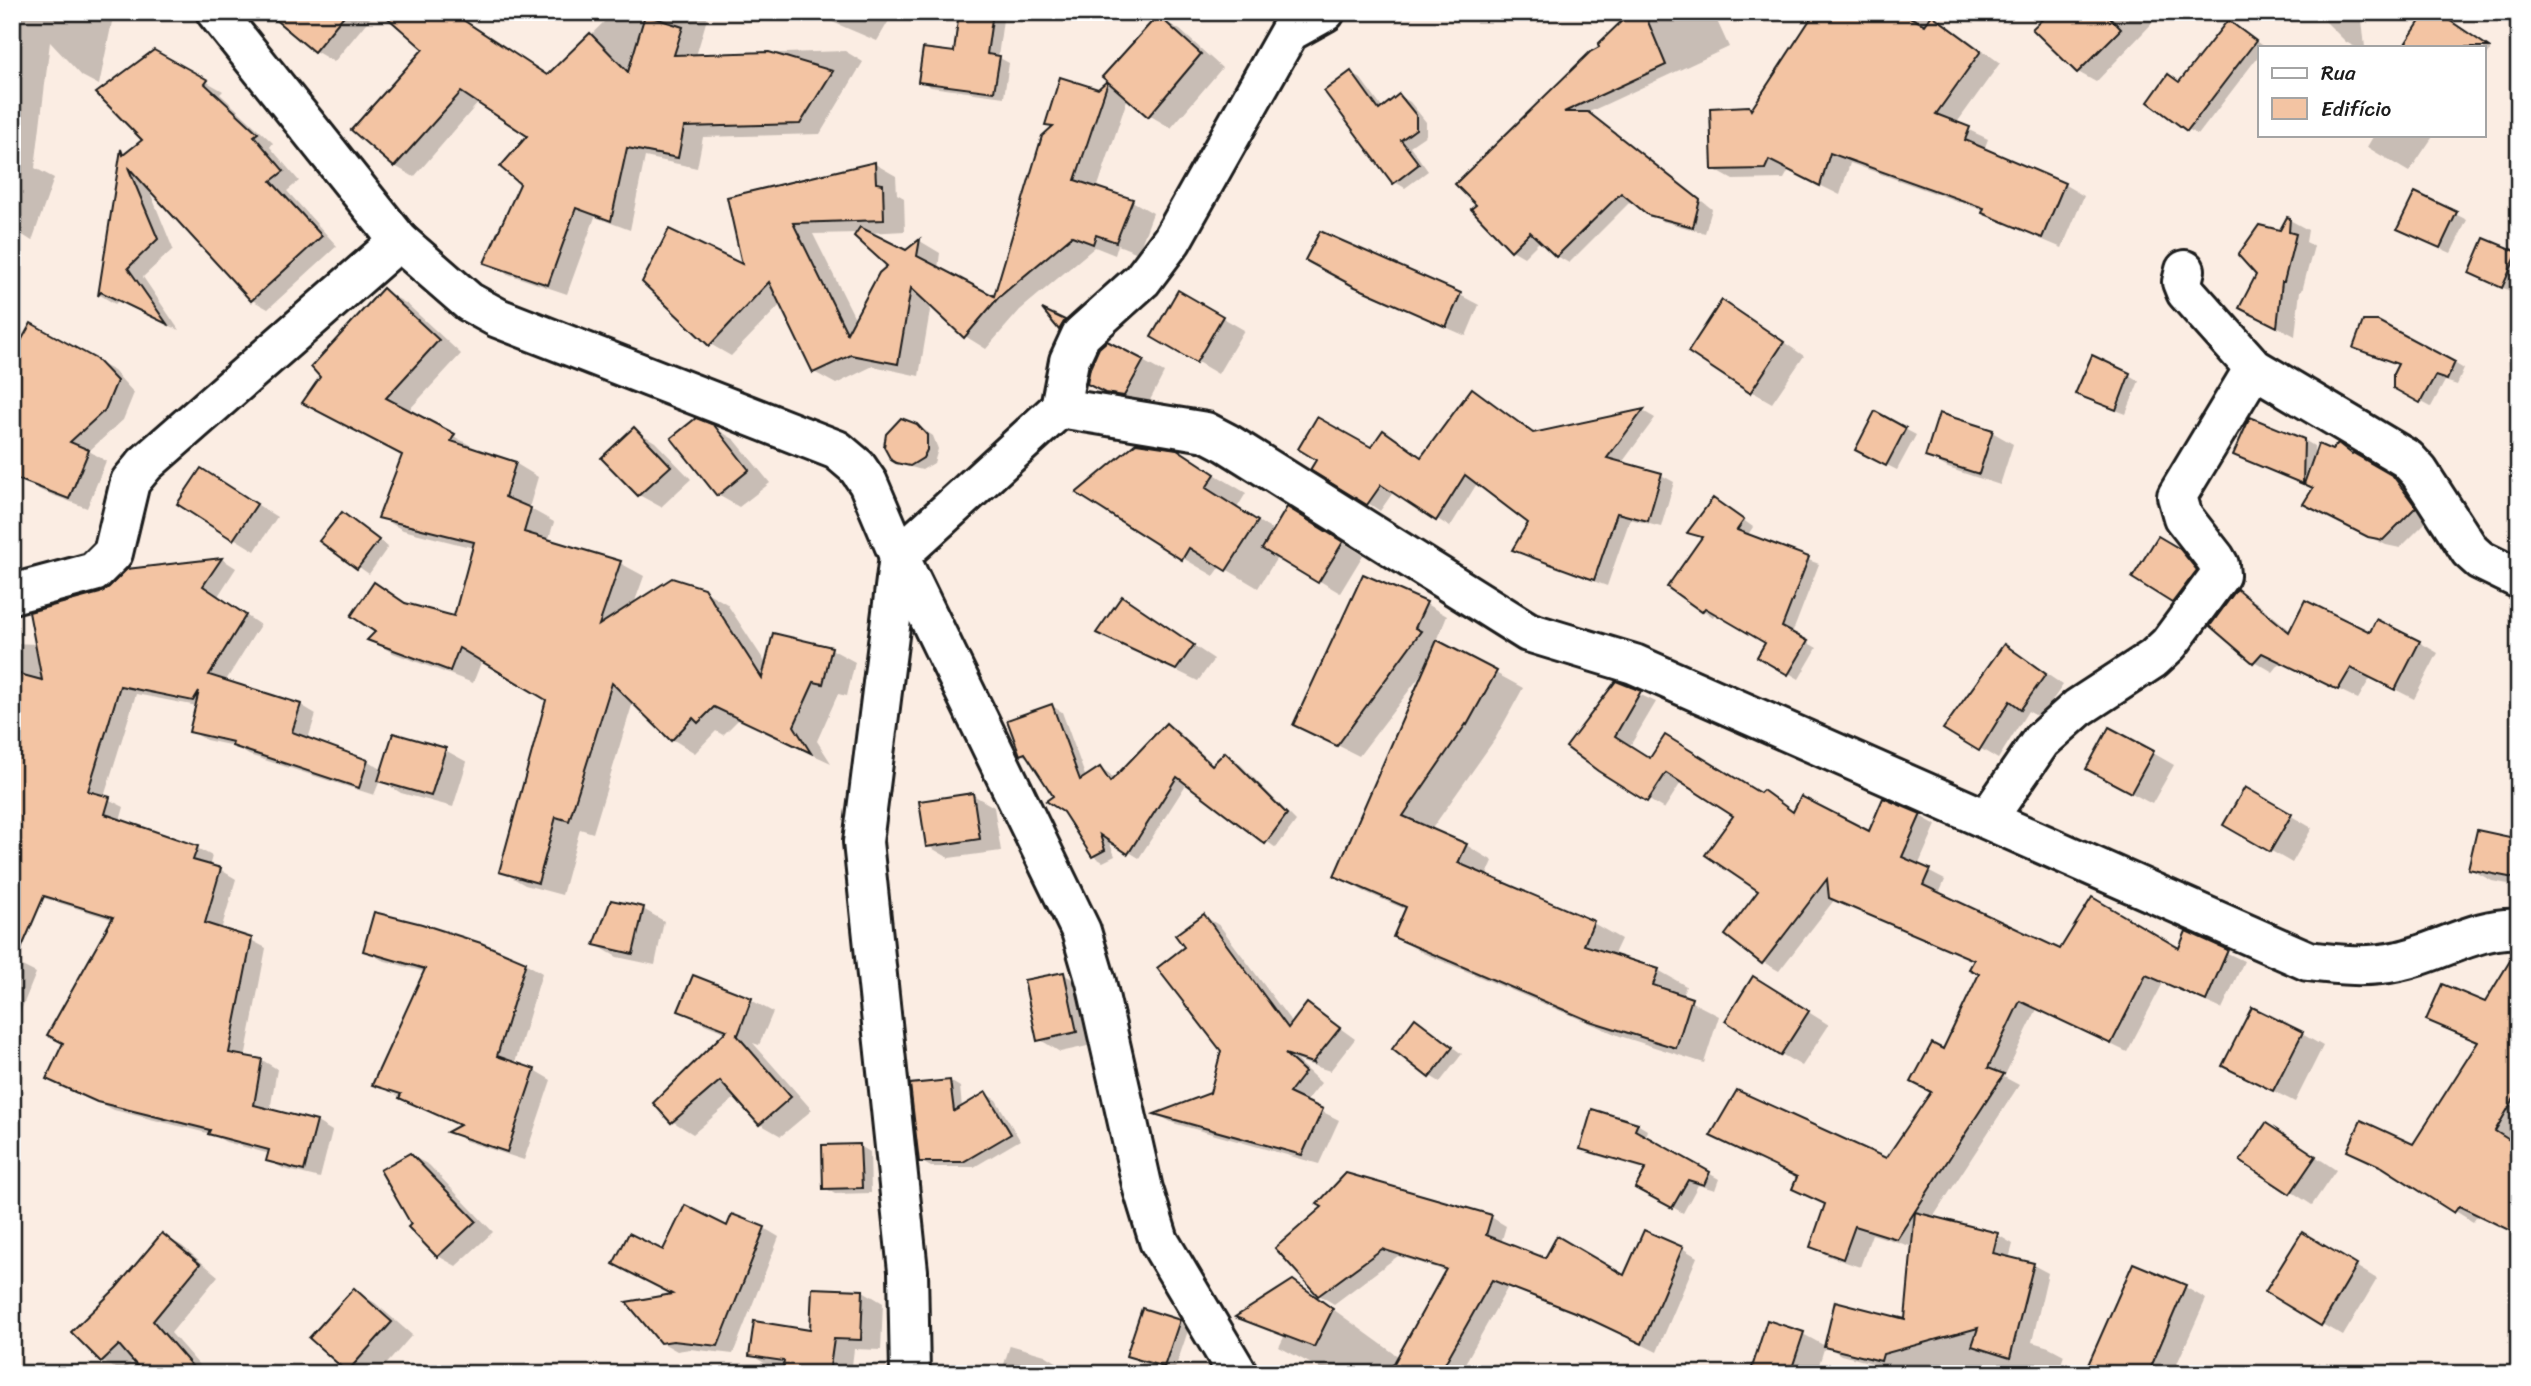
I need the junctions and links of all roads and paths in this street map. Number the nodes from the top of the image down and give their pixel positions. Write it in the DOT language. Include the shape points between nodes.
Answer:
graph roads {
  1 [pos="216,12"];
  2 [pos="1325,12"];
  3 [pos="1287,22"];
  4 [pos="398,240"];
  5 [pos="2185,270"];
  6 [pos="2254,368"];
  7 [pos="1060,408"];
  8 [pos="899,556"];
  9 [pos="2519,579"];
  10 [pos="12,594"];
  11 [pos="1988,818"];
  12 [pos="2519,929"];
  13 [pos="910,1374"];
  14 [pos="1238,1374"];
  1 -- 4 [label="street"];
  2 -- 3 [label="street"];
  3 -- 7 [label="street" via="1172,240 1142,280 1081,335 1069,361"];
  4 -- 8 [label="street" via="469,302 498,318 837,450 868,483"];
  4 -- 10 [label="street" via="145,464 130,482 113,553 94,572"];
  5 -- 6 [label="street" via="2182,282 2186,292"];
  6 -- 9 [label="street" via="2407,459 2470,551"];
  6 -- 11 [label="street" via="2177,496 2183,517 2215,558 2220,575 2153,659 2078,708 2040,741"];
  7 -- 8 [label="street"];
  7 -- 11 [label="street" via="1206,432 1528,632 1634,664"];
  8 -- 13 [label="street" via="863,842 908,1271"];
  8 -- 14 [label="street" via="1081,931 1159,1241"];
  11 -- 12 [label="street" via="2308,961 2354,967 2400,961 2489,932"];
}
